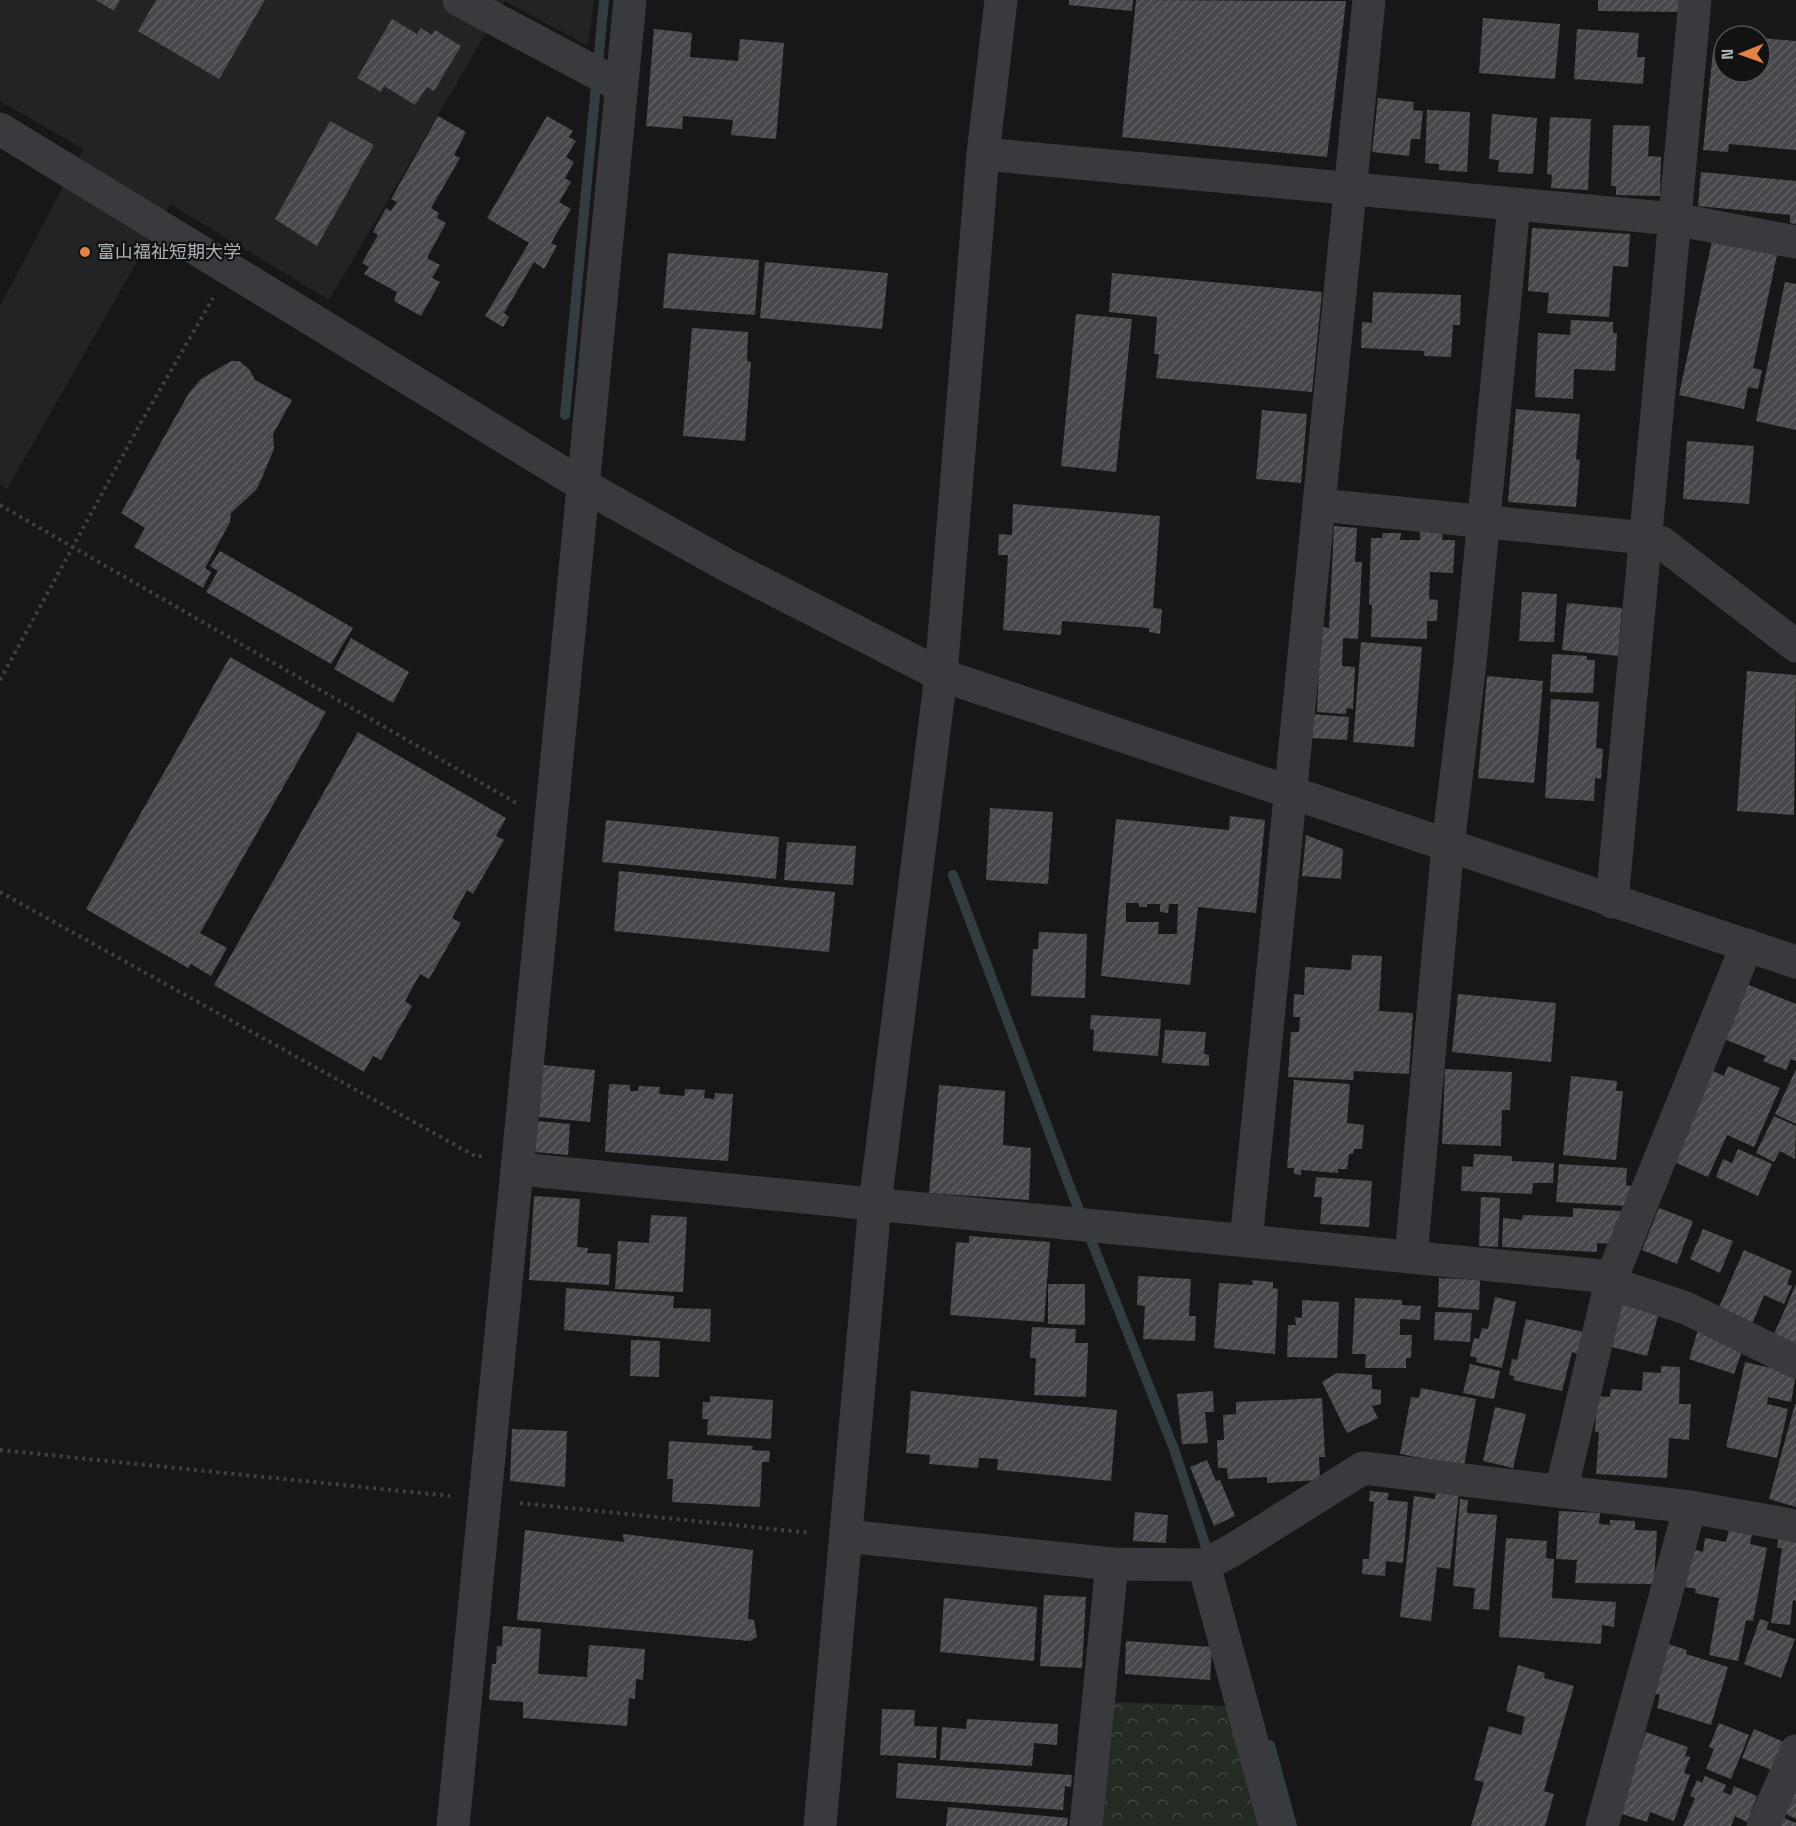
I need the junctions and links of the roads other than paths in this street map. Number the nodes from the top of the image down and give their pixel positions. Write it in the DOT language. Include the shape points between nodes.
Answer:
graph roads {
  1 [pos="459,0"];
  2 [pos="630,0"];
  3 [pos="1001,0"];
  4 [pos="1369,0"];
  5 [pos="1695,0"];
  6 [pos="621,86"];
  7 [pos="0,129"];
  8 [pos="984,154"];
  9 [pos="1350,191"];
  10 [pos="1514,205"];
  11 [pos="1674,219"];
  12 [pos="1796,242"];
  13 [pos="581,484"];
  14 [pos="1320,505"];
  15 [pos="1482,521"];
  16 [pos="1646,538"];
  17 [pos="1796,646"];
  18 [pos="940,675"];
  19 [pos="1292,794"];
  20 [pos="1448,845"];
  21 [pos="1612,902"];
  22 [pos="1746,945"];
  23 [pos="1796,962"];
  24 [pos="520,1155"];
  25 [pos="875,1204"];
  26 [pos="1246,1241"];
  27 [pos="1411,1257"];
  28 [pos="1611,1280"];
  29 [pos="1796,1362"];
  30 [pos="1561,1491"];
  31 [pos="1690,1507"];
  32 [pos="1796,1526"];
  33 [pos="846,1536"];
  34 [pos="1112,1564"];
  35 [pos="1204,1565"];
  36 [pos="1796,1751"];
  37 [pos="453,1826"];
  38 [pos="820,1826"];
  39 [pos="1086,1826"];
  40 [pos="1275,1826"];
  41 [pos="1602,1826"];
  42 [pos="1763,1826"];
  1 -- 6 [label="street"];
  2 -- 6 [label="street"];
  3 -- 8 [label="street"];
  4 -- 9 [label="street"];
  5 -- 11 [label="street"];
  6 -- 13 [label="street"];
  7 -- 13 [label="street"];
  8 -- 9 [label="street"];
  8 -- 18 [label="street"];
  9 -- 10 [label="street"];
  9 -- 14 [label="street"];
  10 -- 11 [label="street"];
  10 -- 15 [label="street"];
  11 -- 12 [label="street"];
  11 -- 16 [label="street"];
  13 -- 18 [label="street" via="728,566"];
  13 -- 24 [label="street"];
  14 -- 15 [label="street"];
  14 -- 19 [label="street"];
  15 -- 16 [label="street"];
  15 -- 20 [label="street"];
  16 -- 17 [label="street" via="1662,543"];
  16 -- 21 [label="street"];
  18 -- 19 [label="street"];
  18 -- 25 [label="street"];
  19 -- 20 [label="street"];
  19 -- 26 [label="street"];
  20 -- 21 [label="street"];
  20 -- 27 [label="street"];
  21 -- 22 [label="street"];
  22 -- 23 [label="street"];
  22 -- 28 [label="street"];
  24 -- 25 [label="street"];
  24 -- 37 [label="street"];
  25 -- 26 [label="street"];
  25 -- 33 [label="street"];
  26 -- 27 [label="street"];
  27 -- 28 [label="street"];
  28 -- 29 [label="street" via="1686,1308"];
  28 -- 30 [label="street"];
  30 -- 31 [label="street"];
  30 -- 35 [label="street" via="1363,1468"];
  31 -- 32 [label="street"];
  31 -- 41 [label="street"];
  33 -- 34 [label="street"];
  33 -- 38 [label="street"];
  34 -- 35 [label="street"];
  34 -- 39 [label="street"];
  35 -- 40 [label="street"];
  36 -- 42 [label="street"];
}
